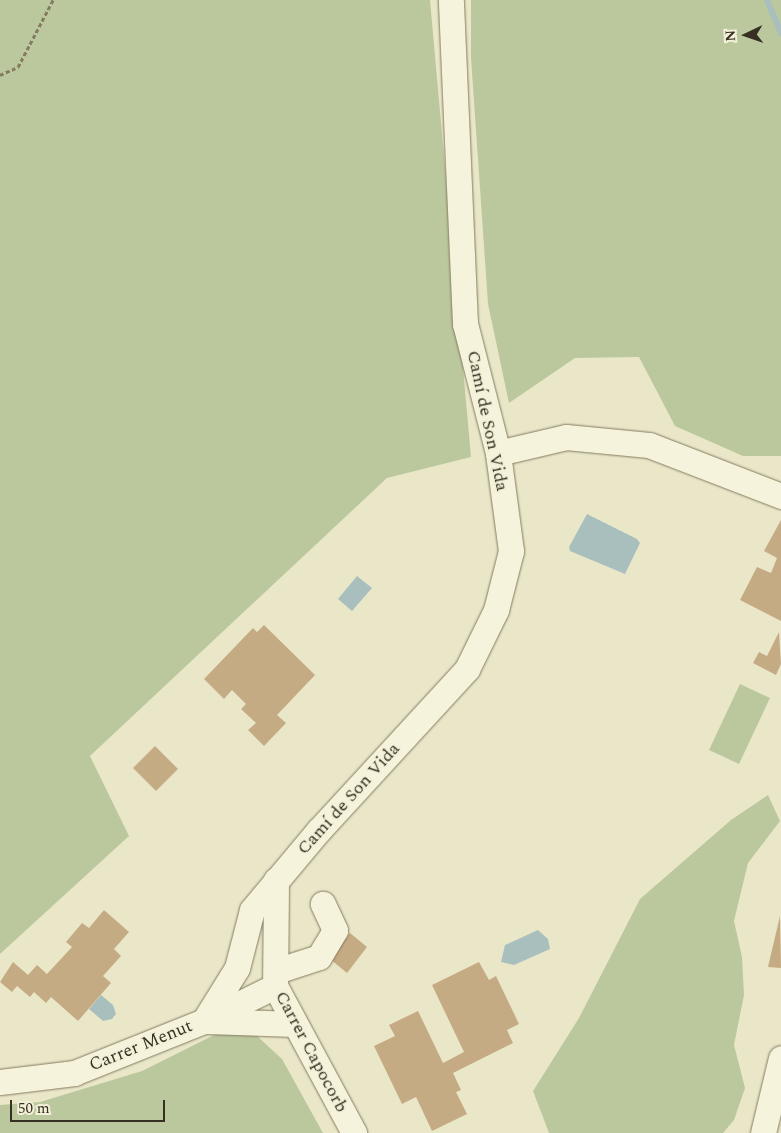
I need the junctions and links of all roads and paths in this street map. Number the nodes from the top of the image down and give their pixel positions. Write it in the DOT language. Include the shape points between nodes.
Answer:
graph roads {
  1 [pos="53,0"];
  2 [pos="451,0"];
  3 [pos="0,75"];
  4 [pos="498,453"];
  5 [pos="781,496"];
  6 [pos="276,880"];
  7 [pos="323,904"];
  8 [pos="275,972"];
  9 [pos="224,988"];
  10 [pos="204,1021"];
  11 [pos="295,1024"];
  12 [pos="781,1058"];
  13 [pos="0,1082"];
  14 [pos="354,1133"];
  15 [pos="763,1133"];
  1 -- 3 [label="path" via="18,67"];
  2 -- 4 [label="street, Camí de Son Vida" via="465,324"];
  4 -- 5 [label="street" via="566,437 649,445"];
  4 -- 6 [label="street, Camí de Son Vida" via="511,551 496,610 467,670"];
  6 -- 8 [label="street, Carrer Capocorb"];
  6 -- 9 [label="street, Camí de Son Vida" via="252,910 237,968"];
  7 -- 8 [label="street" via="335,930 319,957"];
  8 -- 9 [label="street"];
  8 -- 10 [label="street, Carrer Menut"];
  8 -- 11 [label="street, Carrer Capocorb"];
  9 -- 10 [label="street, Camí de Son Vida"];
  10 -- 11 [label="street"];
  10 -- 13 [label="street, Carrer Menut" via="74,1073"];
  11 -- 14 [label="street, Carrer Capocorb"];
  12 -- 15 [label="street"];
}
